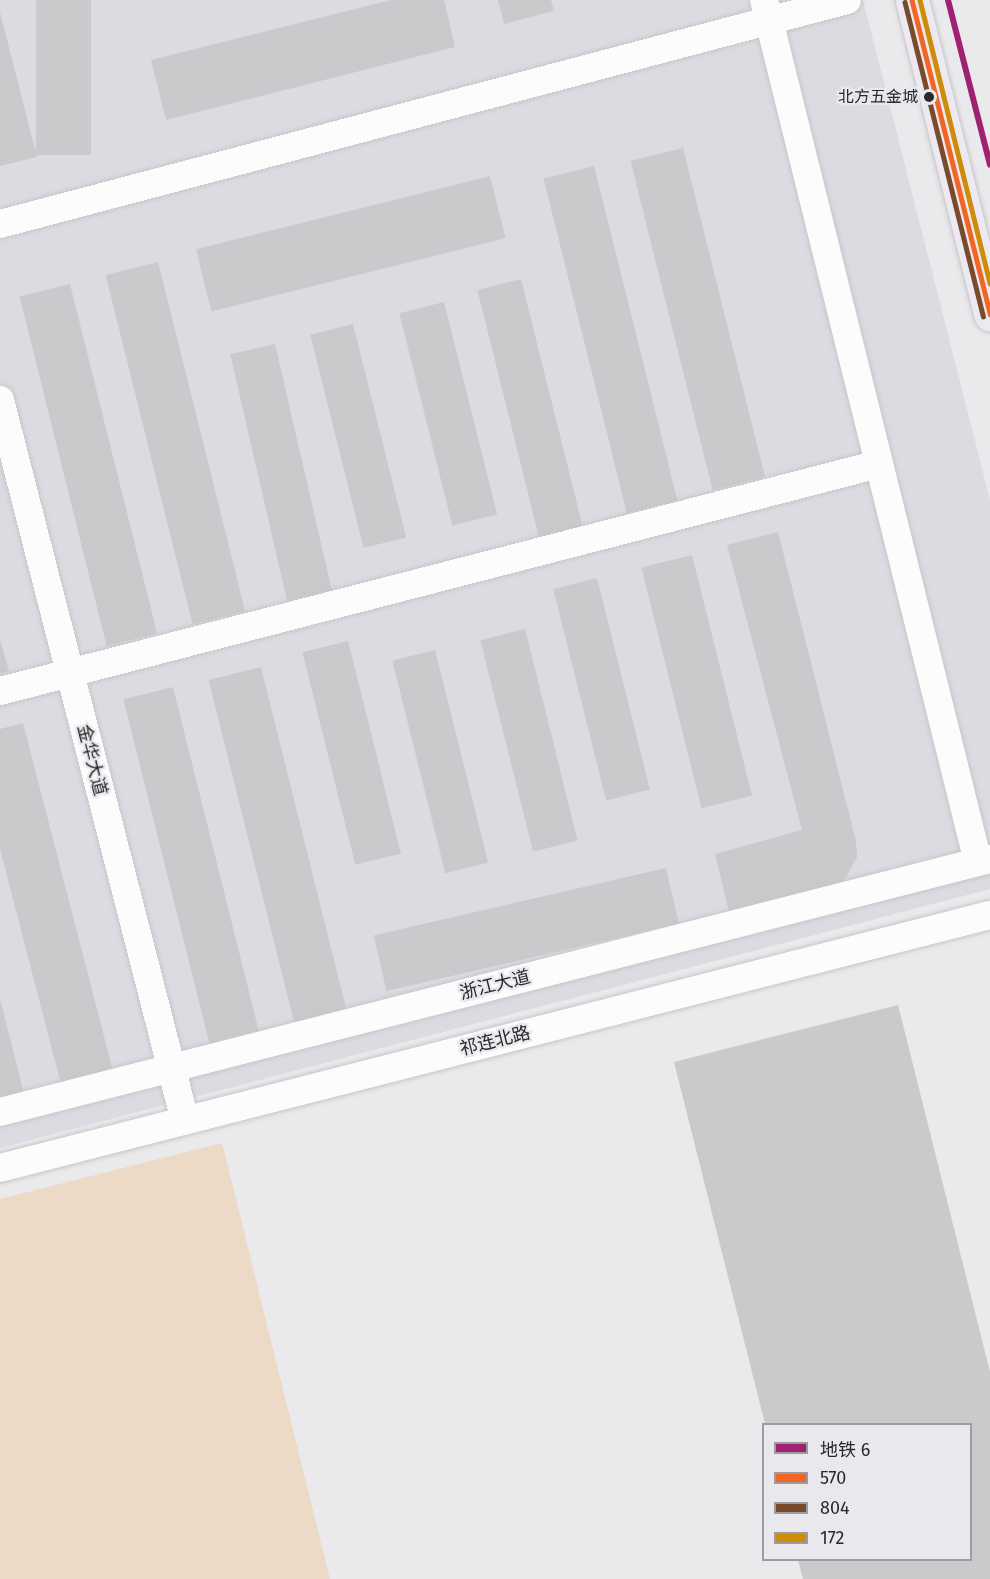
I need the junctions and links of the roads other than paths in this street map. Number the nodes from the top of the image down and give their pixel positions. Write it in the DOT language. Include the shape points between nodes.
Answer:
graph roads {
  1 [pos="848,0"];
  2 [pos="912,0"];
  3 [pos="767,10"];
  4 [pos="0,224"];
  5 [pos="990,314"];
  6 [pos="0,400"];
  7 [pos="879,464"];
  8 [pos="70,674"];
  9 [pos="0,691"];
  10 [pos="984,860"];
  11 [pos="990,915"];
  12 [pos="171,1068"];
  13 [pos="0,1112"];
  14 [pos="185,1121"];
  15 [pos="0,1168"];
  1 -- 3 [label="street"];
  2 -- 5 [label="highway"];
  3 -- 4 [label="street"];
  3 -- 7 [label="street"];
  6 -- 8 [label="street, 金华大道"];
  7 -- 8 [label="street"];
  7 -- 10 [label="street"];
  8 -- 9 [label="street"];
  8 -- 12 [label="street, 金华大道"];
  10 -- 12 [label="street, 浙江大道"];
  11 -- 14 [label="street, 祁连北路"];
  12 -- 13 [label="street, 浙江大道"];
  12 -- 14 [label="street, 金华大道"];
  14 -- 15 [label="street, 祁连北路"];
}
